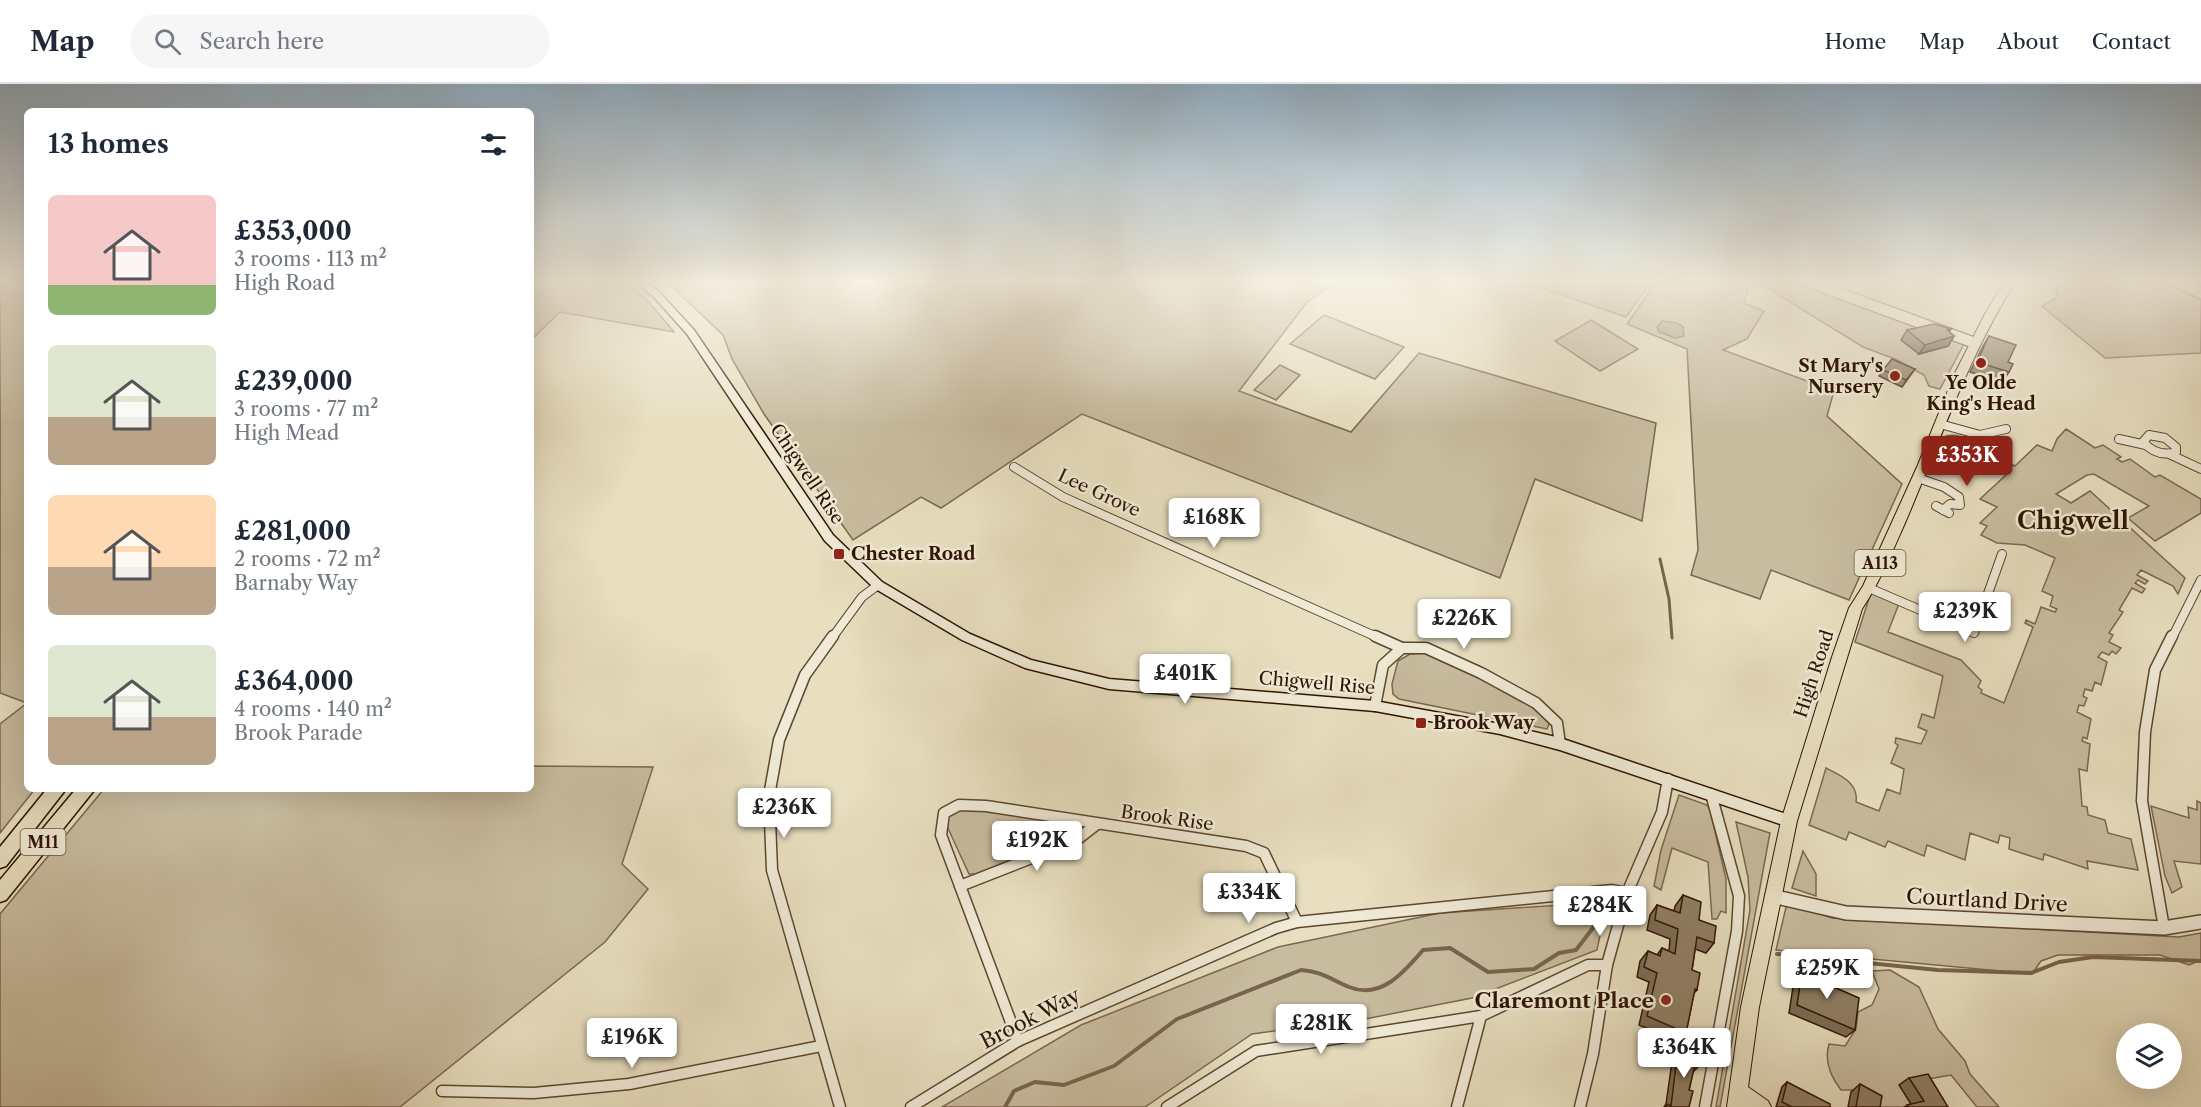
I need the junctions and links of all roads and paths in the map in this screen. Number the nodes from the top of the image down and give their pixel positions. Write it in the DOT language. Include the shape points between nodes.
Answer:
graph roads {
  1 [pos="688,329"];
  2 [pos="1936,329"];
  3 [pos="1983,329"];
  4 [pos="1975,343"];
  5 [pos="1940,424"];
  6 [pos="2006,429"];
  7 [pos="2119,439"];
  8 [pos="2146,445"];
  9 [pos="2169,454"];
  10 [pos="1014,467"];
  11 [pos="2201,469"];
  12 [pos="1918,478"];
  13 [pos="1942,510"];
  14 [pos="2002,554"];
  15 [pos="2200,582"];
  16 [pos="878,585"];
  17 [pos="1869,588"];
  18 [pos="1402,648"];
  19 [pos="1375,706"];
  20 [pos="1560,744"];
  21 [pos="1668,779"];
  22 [pos="55,792"];
  23 [pos="84,792"];
  24 [pos="1711,794"];
  25 [pos="1789,821"];
  26 [pos="1097,824"];
  27 [pos="0,860"];
  28 [pos="960,886"];
  29 [pos="1627,892"];
  30 [pos="0,894"];
  31 [pos="1772,896"];
  32 [pos="1298,922"];
  33 [pos="2201,922"];
  34 [pos="2164,928"];
  35 [pos="1607,965"];
  36 [pos="1481,1016"];
  37 [pos="1018,1041"];
  38 [pos="821,1046"];
  39 [pos="442,1091"];
  40 [pos="1738,1100"];
  41 [pos="840,1107"];
  42 [pos="911,1107"];
  43 [pos="1167,1107"];
  44 [pos="1457,1107"];
  45 [pos="1580,1107"];
  46 [pos="1705,1107"];
  47 [pos="1762,1107"];
  1 -- 16 [label="main road, Chigwell Rise" via="829,538"];
  2 -- 4 [label="street"];
  3 -- 4 [label="main road, High Road / A113"];
  4 -- 5 [label="main road, High Road / A113"];
  5 -- 6 [label="street" via="1976,437"];
  5 -- 12 [label="main road, High Road / A113"];
  7 -- 8 [label="street"];
  8 -- 9 [label="street"];
  8 -- 9 [label="street" via="2145,436 2165,438 2176,447 2176,452"];
  9 -- 11 [label="street"];
  10 -- 18 [label="street, Lee Grove" via="1063,497"];
  12 -- 13 [label="street" via="1959,497 1960,505 1950,504"];
  12 -- 17 [label="main road, High Road / A113"];
  14 -- 17 [label="street" via="1974,633"];
  15 -- 34 [label="street" via="2155,670 2145,732 2142,801"];
  16 -- 19 [label="main road, Chigwell Rise" via="966,637 1029,664 1109,684"];
  16 -- 38 [label="street" via="856,605 806,675 778,740 769,796 772,870"];
  17 -- 25 [label="main road, High Road / A113" via="1856,608 1845,638"];
  18 -- 19 [label="street" via="1383,664"];
  18 -- 20 [label="street, Lee Grove" via="1426,648 1536,703 1557,723"];
  19 -- 20 [label="main road, Chigwell Rise"];
  20 -- 21 [label="main road, Chigwell Rise"];
  21 -- 24 [label="main road, Chigwell Rise"];
  21 -- 29 [label="street" via="1662,812"];
  22 -- 27 [label="highway, M11"];
  23 -- 30 [label="highway, M11"];
  24 -- 25 [label="main road, Chigwell Rise"];
  24 -- 46 [label="street" via="1739,896 1737,931"];
  25 -- 31 [label="main road, High Road / A113"];
  26 -- 28 [label="street" via="1075,842"];
  26 -- 28 [label="street, Brook Rise" via="960,805 944,813 941,835"];
  26 -- 32 [label="street, Brook Rise" via="1246,846 1264,853"];
  28 -- 37 [label="street, Brook Rise"];
  29 -- 32 [label="street, Brook Way" via="1612,890"];
  29 -- 35 [label="street"];
  31 -- 34 [label="street, Courtland Drive" via="1846,913"];
  31 -- 40 [label="main road, High Road / A113" via="1750,1007"];
  32 -- 37 [label="street, Brook Way" via="1276,928"];
  33 -- 34 [label="street, Courtland Drive"];
  35 -- 36 [label="street" via="1588,965"];
  35 -- 45 [label="street"];
  36 -- 43 [label="street" via="1256,1051"];
  36 -- 44 [label="street"];
  37 -- 42 [label="street, Brook Way"];
  38 -- 39 [label="street" via="629,1084 534,1093"];
  38 -- 41 [label="street"];
  40 -- 47 [label="main road"];
}
